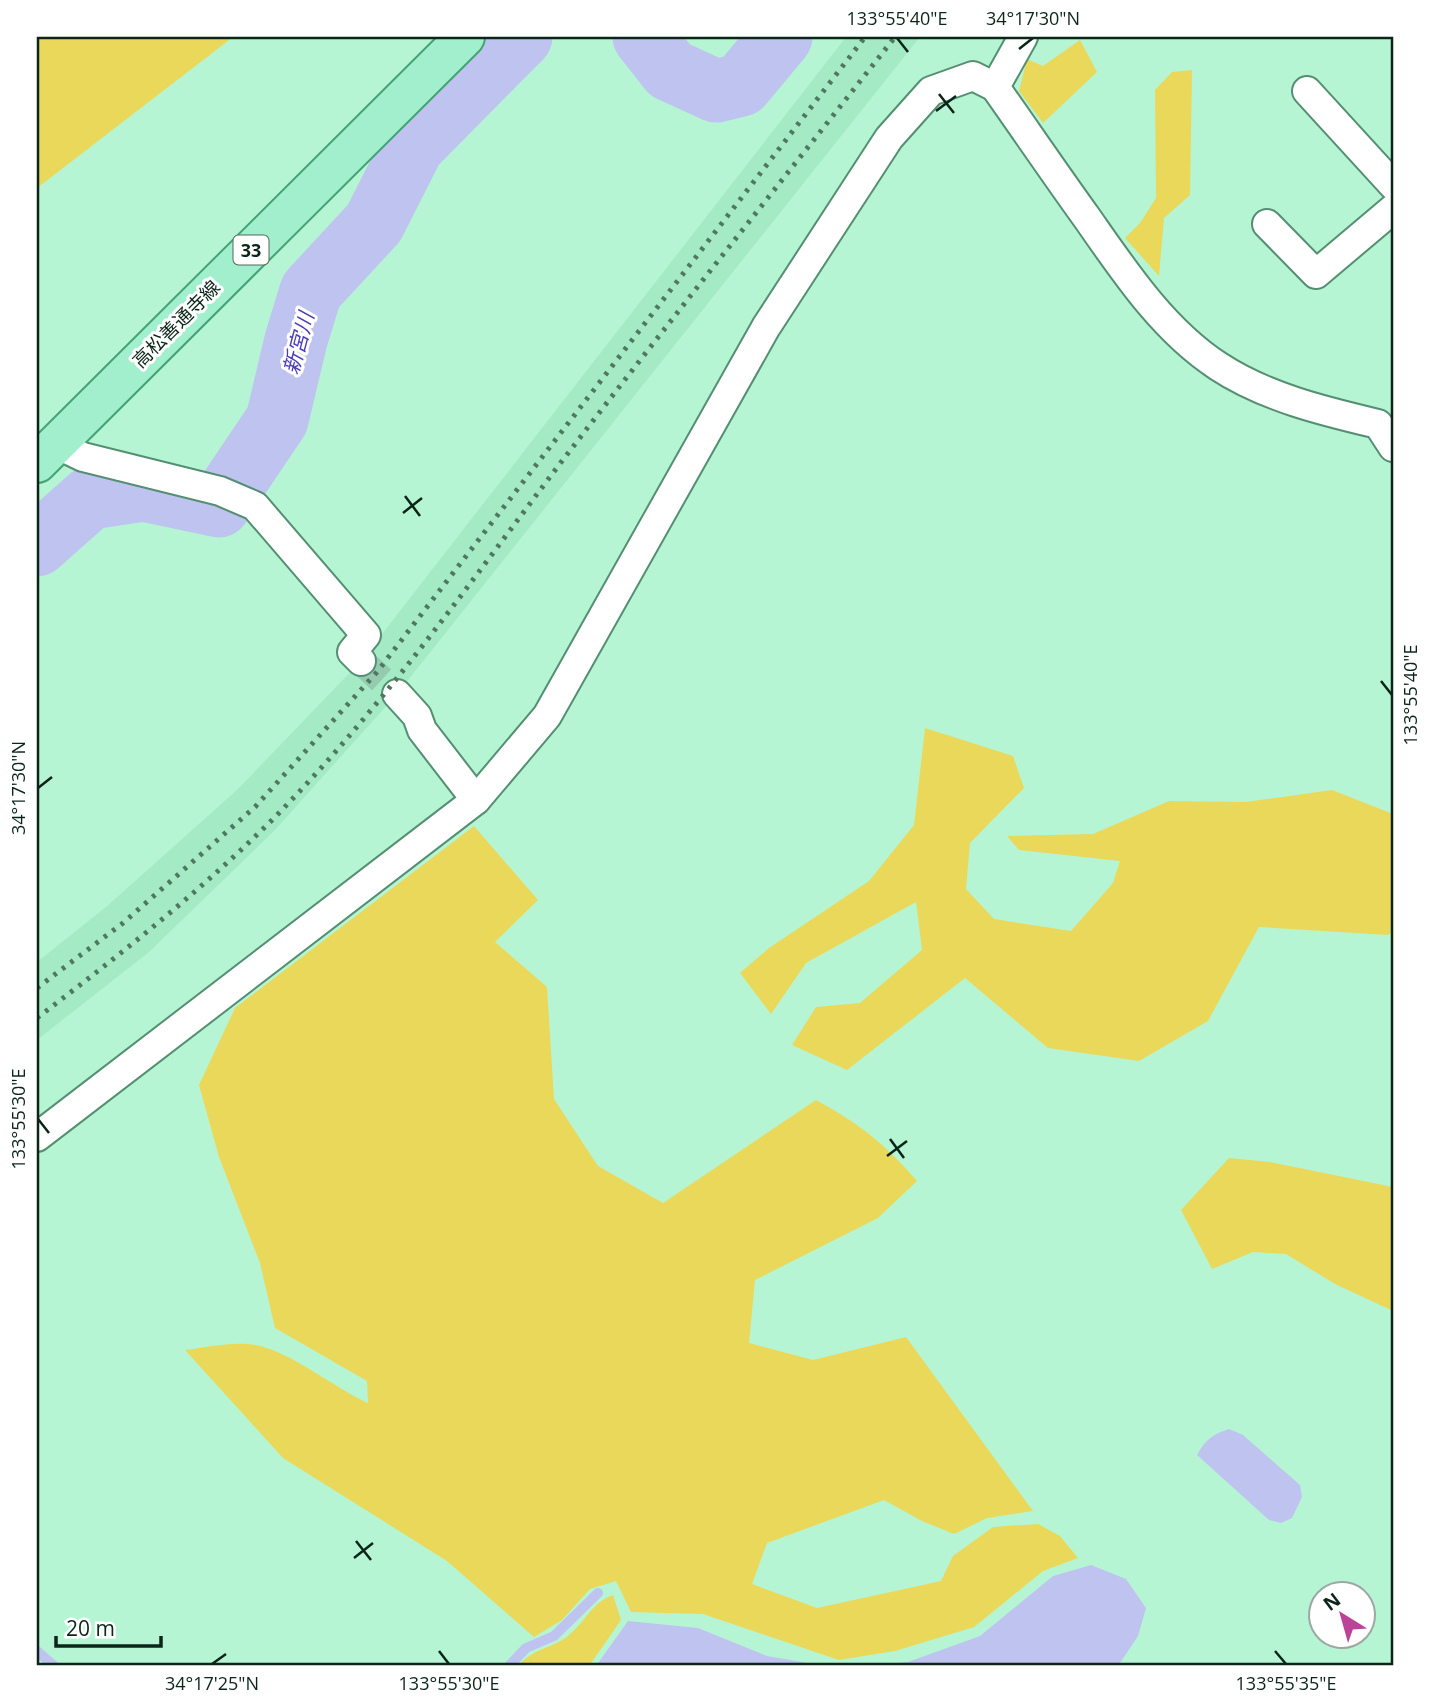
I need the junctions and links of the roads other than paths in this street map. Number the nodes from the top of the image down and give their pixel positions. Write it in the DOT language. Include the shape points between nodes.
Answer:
graph roads {
  1 [pos="465,37"];
  2 [pos="1023,37"];
  3 [pos="995,87"];
  4 [pos="1307,91"];
  5 [pos="1393,185"];
  6 [pos="1393,209"];
  7 [pos="1267,224"];
  8 [pos="1388,427"];
  9 [pos="46,454"];
  10 [pos="361,661"];
  11 [pos="397,694"];
  12 [pos="476,800"];
  13 [pos="37,1137"];
  1 -- 9 [label="main road, 高松善通寺線 / 33"];
  2 -- 3 [label="street"];
  3 -- 8 [label="street" via="1127,275 1180,335 1217,366 1257,387 1323,411"];
  3 -- 12 [label="street" via="973,76 931,91 889,138 766,327 547,716"];
  4 -- 5 [label="street"];
  6 -- 7 [label="street" via="1316,274"];
  9 -- 10 [label="street" via="83,457 228,493 256,506 366,635 352,652"];
  11 -- 12 [label="street" via="418,716 422,730"];
  12 -- 13 [label="street"];
}
